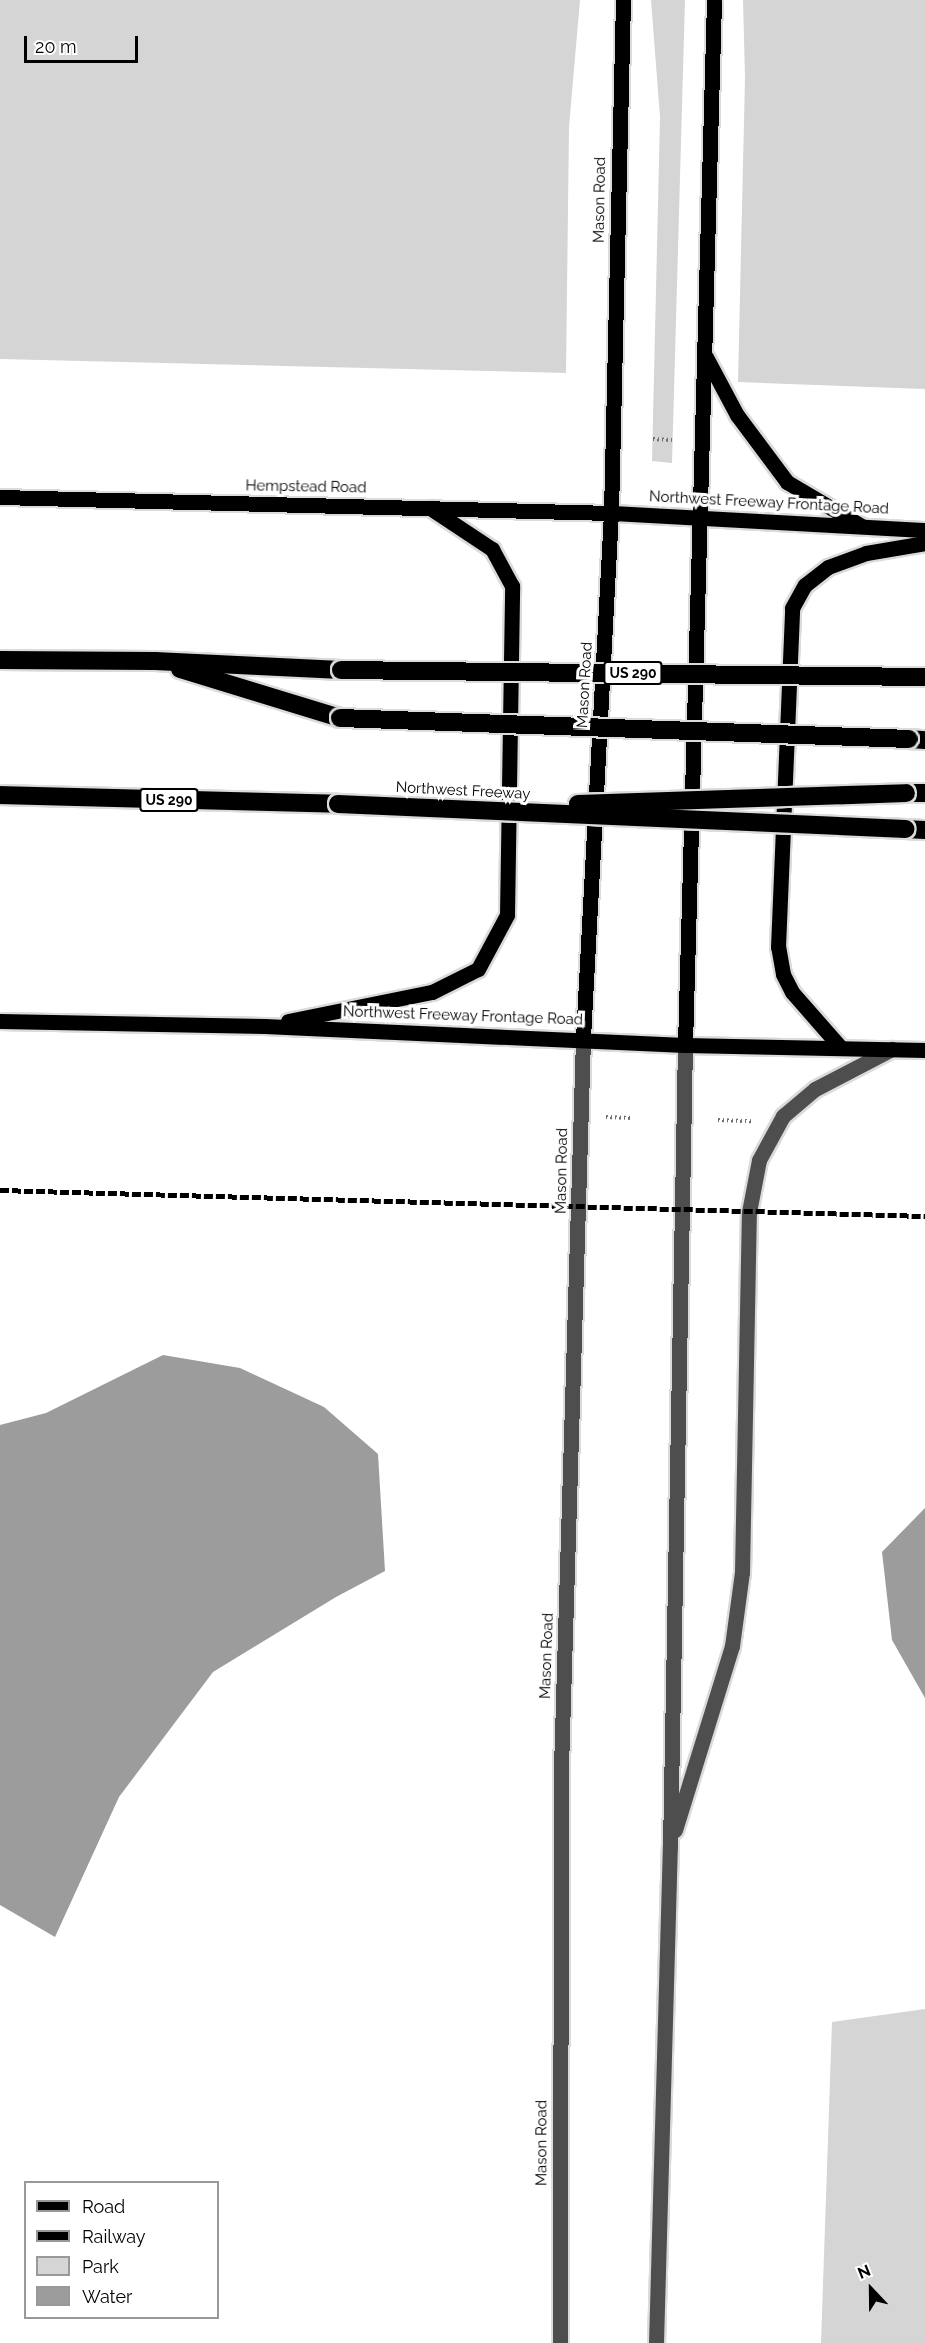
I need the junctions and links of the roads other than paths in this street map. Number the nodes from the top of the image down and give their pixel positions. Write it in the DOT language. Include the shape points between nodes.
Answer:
graph roads {
  1 [pos="623,0"];
  2 [pos="714,0"];
  3 [pos="705,353"];
  4 [pos="0,497"];
  5 [pos="430,508"];
  6 [pos="611,513"];
  7 [pos="700,516"];
  8 [pos="863,526"];
  9 [pos="925,530"];
  10 [pos="925,543"];
  11 [pos="0,660"];
  12 [pos="155,662"];
  13 [pos="925,677"];
  14 [pos="917,740"];
  15 [pos="925,793"];
  16 [pos="0,795"];
  17 [pos="435,808"];
  18 [pos="925,830"];
  19 [pos="0,1021"];
  20 [pos="264,1026"];
  21 [pos="583,1038"];
  22 [pos="685,1045"];
  23 [pos="842,1048"];
  24 [pos="892,1049"];
  25 [pos="925,1050"];
  26 [pos="670,1847"];
  27 [pos="560,2343"];
  28 [pos="656,2343"];
  1 -- 6 [label="main road, Mason Road"];
  2 -- 3 [label="main road"];
  3 -- 7 [label="main road"];
  3 -- 8 [label="main road" via="737,415 788,482"];
  4 -- 5 [label="main road, Hempstead Road"];
  5 -- 6 [label="main road, Hempstead Road"];
  5 -- 20 [label="main road" via="492,549 512,586 507,915 478,969 432,992"];
  6 -- 7 [label="main road, Northwest Freeway Frontage Road"];
  6 -- 21 [label="main road, Mason Road"];
  7 -- 8 [label="main road, Northwest Freeway Frontage Road"];
  7 -- 22 [label="main road"];
  8 -- 9 [label="main road, Northwest Freeway Frontage Road"];
  10 -- 23 [label="main road" via="866,553 828,567 805,585 792,608 778,947 783,975 792,992"];
  11 -- 12 [label="highway, US 290"];
  12 -- 13 [label="highway, US 290, bridge" via="340,670"];
  12 -- 14 [label="highway, bridge" via="340,718"];
  15 -- 17 [label="highway, bridge"];
  16 -- 17 [label="highway, Northwest Freeway / US 290, bridge"];
  17 -- 18 [label="highway, Northwest Freeway / US 290, bridge"];
  19 -- 20 [label="main road, Northwest Freeway Frontage Road"];
  20 -- 21 [label="main road, Northwest Freeway Frontage Road"];
  21 -- 22 [label="main road, Northwest Freeway Frontage Road"];
  21 -- 27 [label="street, Mason Road" via="561,1767"];
  22 -- 23 [label="main road, Northwest Freeway Frontage Road"];
  22 -- 26 [label="street"];
  23 -- 24 [label="main road, Northwest Freeway Frontage Road"];
  24 -- 25 [label="main road, Northwest Freeway Frontage Road"];
  24 -- 26 [label="street" via="815,1089 783,1116 759,1160 749,1212 741,1582 732,1646"];
  26 -- 28 [label="street"];
}
